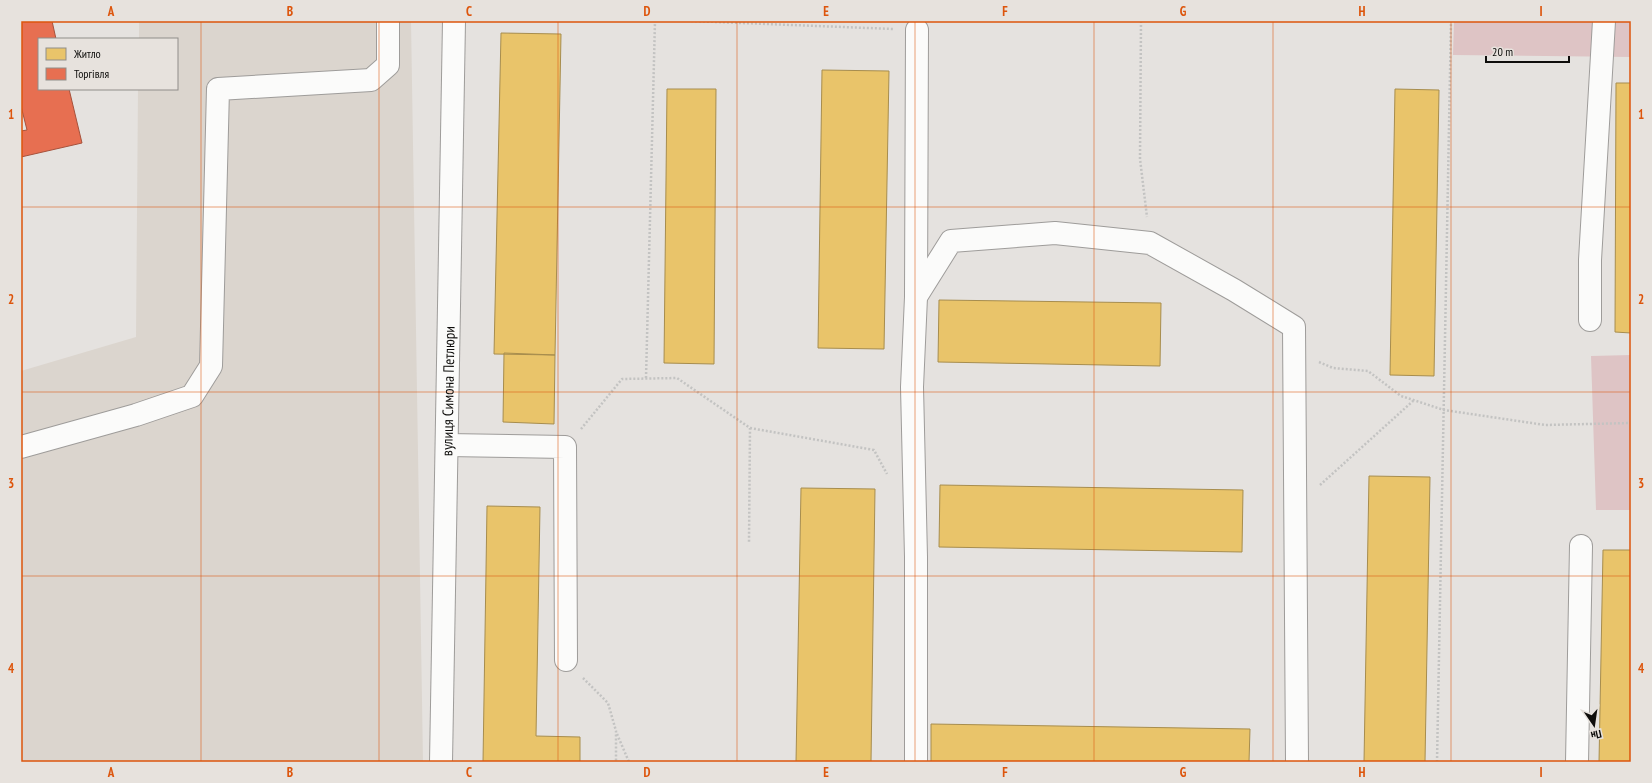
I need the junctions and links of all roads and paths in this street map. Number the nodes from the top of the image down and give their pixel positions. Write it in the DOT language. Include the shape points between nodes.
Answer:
graph roads {
  1 [pos="388,21"];
  2 [pos="454,21"];
  3 [pos="655,21"];
  4 [pos="691,21"];
  5 [pos="1141,21"];
  6 [pos="1451,21"];
  7 [pos="1604,21"];
  8 [pos="918,30"];
  9 [pos="1150,243"];
  10 [pos="916,297"];
  11 [pos="1590,320"];
  12 [pos="1294,350"];
  13 [pos="646,378"];
  14 [pos="1414,400"];
  15 [pos="1444,410"];
  16 [pos="1631,423"];
  17 [pos="750,428"];
  18 [pos="446,446"];
  19 [pos="21,447"];
  20 [pos="565,448"];
  21 [pos="889,477"];
  22 [pos="1295,507"];
  23 [pos="749,543"];
  24 [pos="1581,546"];
  25 [pos="566,660"];
  26 [pos="616,732"];
  27 [pos="441,762"];
  28 [pos="616,762"];
  29 [pos="629,762"];
  30 [pos="916,762"];
  31 [pos="1297,762"];
  32 [pos="1437,762"];
  33 [pos="1577,762"];
  1 -- 19 [label="street" via="388,65 371,80 218,89 211,366 192,396 136,415"];
  2 -- 18 [label="street, вулиця Симона Петлюри"];
  3 -- 13 [label="path"];
  4 -- 8 [label="path"];
  5 -- 9 [label="path" via="1140,159"];
  6 -- 15 [label="path"];
  7 -- 11 [label="street" via="1590,260"];
  8 -- 10 [label="street"];
  9 -- 10 [label="street" via="1055,233 951,241"];
  9 -- 12 [label="street" via="1294,327"];
  10 -- 30 [label="street" via="912,387 916,558"];
  12 -- 14 [label="path" via="1333,368 1368,371 1401,396"];
  12 -- 22 [label="street"];
  13 -- 17 [label="path" via="677,378"];
  13 -- 20 [label="path" via="622,379"];
  14 -- 15 [label="path"];
  14 -- 22 [label="path"];
  15 -- 16 [label="path" via="1545,425"];
  15 -- 32 [label="path"];
  17 -- 21 [label="path" via="874,450"];
  17 -- 23 [label="path"];
  18 -- 20 [label="street"];
  18 -- 27 [label="street, вулиця Симона Петлюри"];
  20 -- 25 [label="street"];
  22 -- 31 [label="street"];
  24 -- 33 [label="street"];
  25 -- 26 [label="path" via="608,703"];
  26 -- 28 [label="path"];
  26 -- 29 [label="path"];
}
